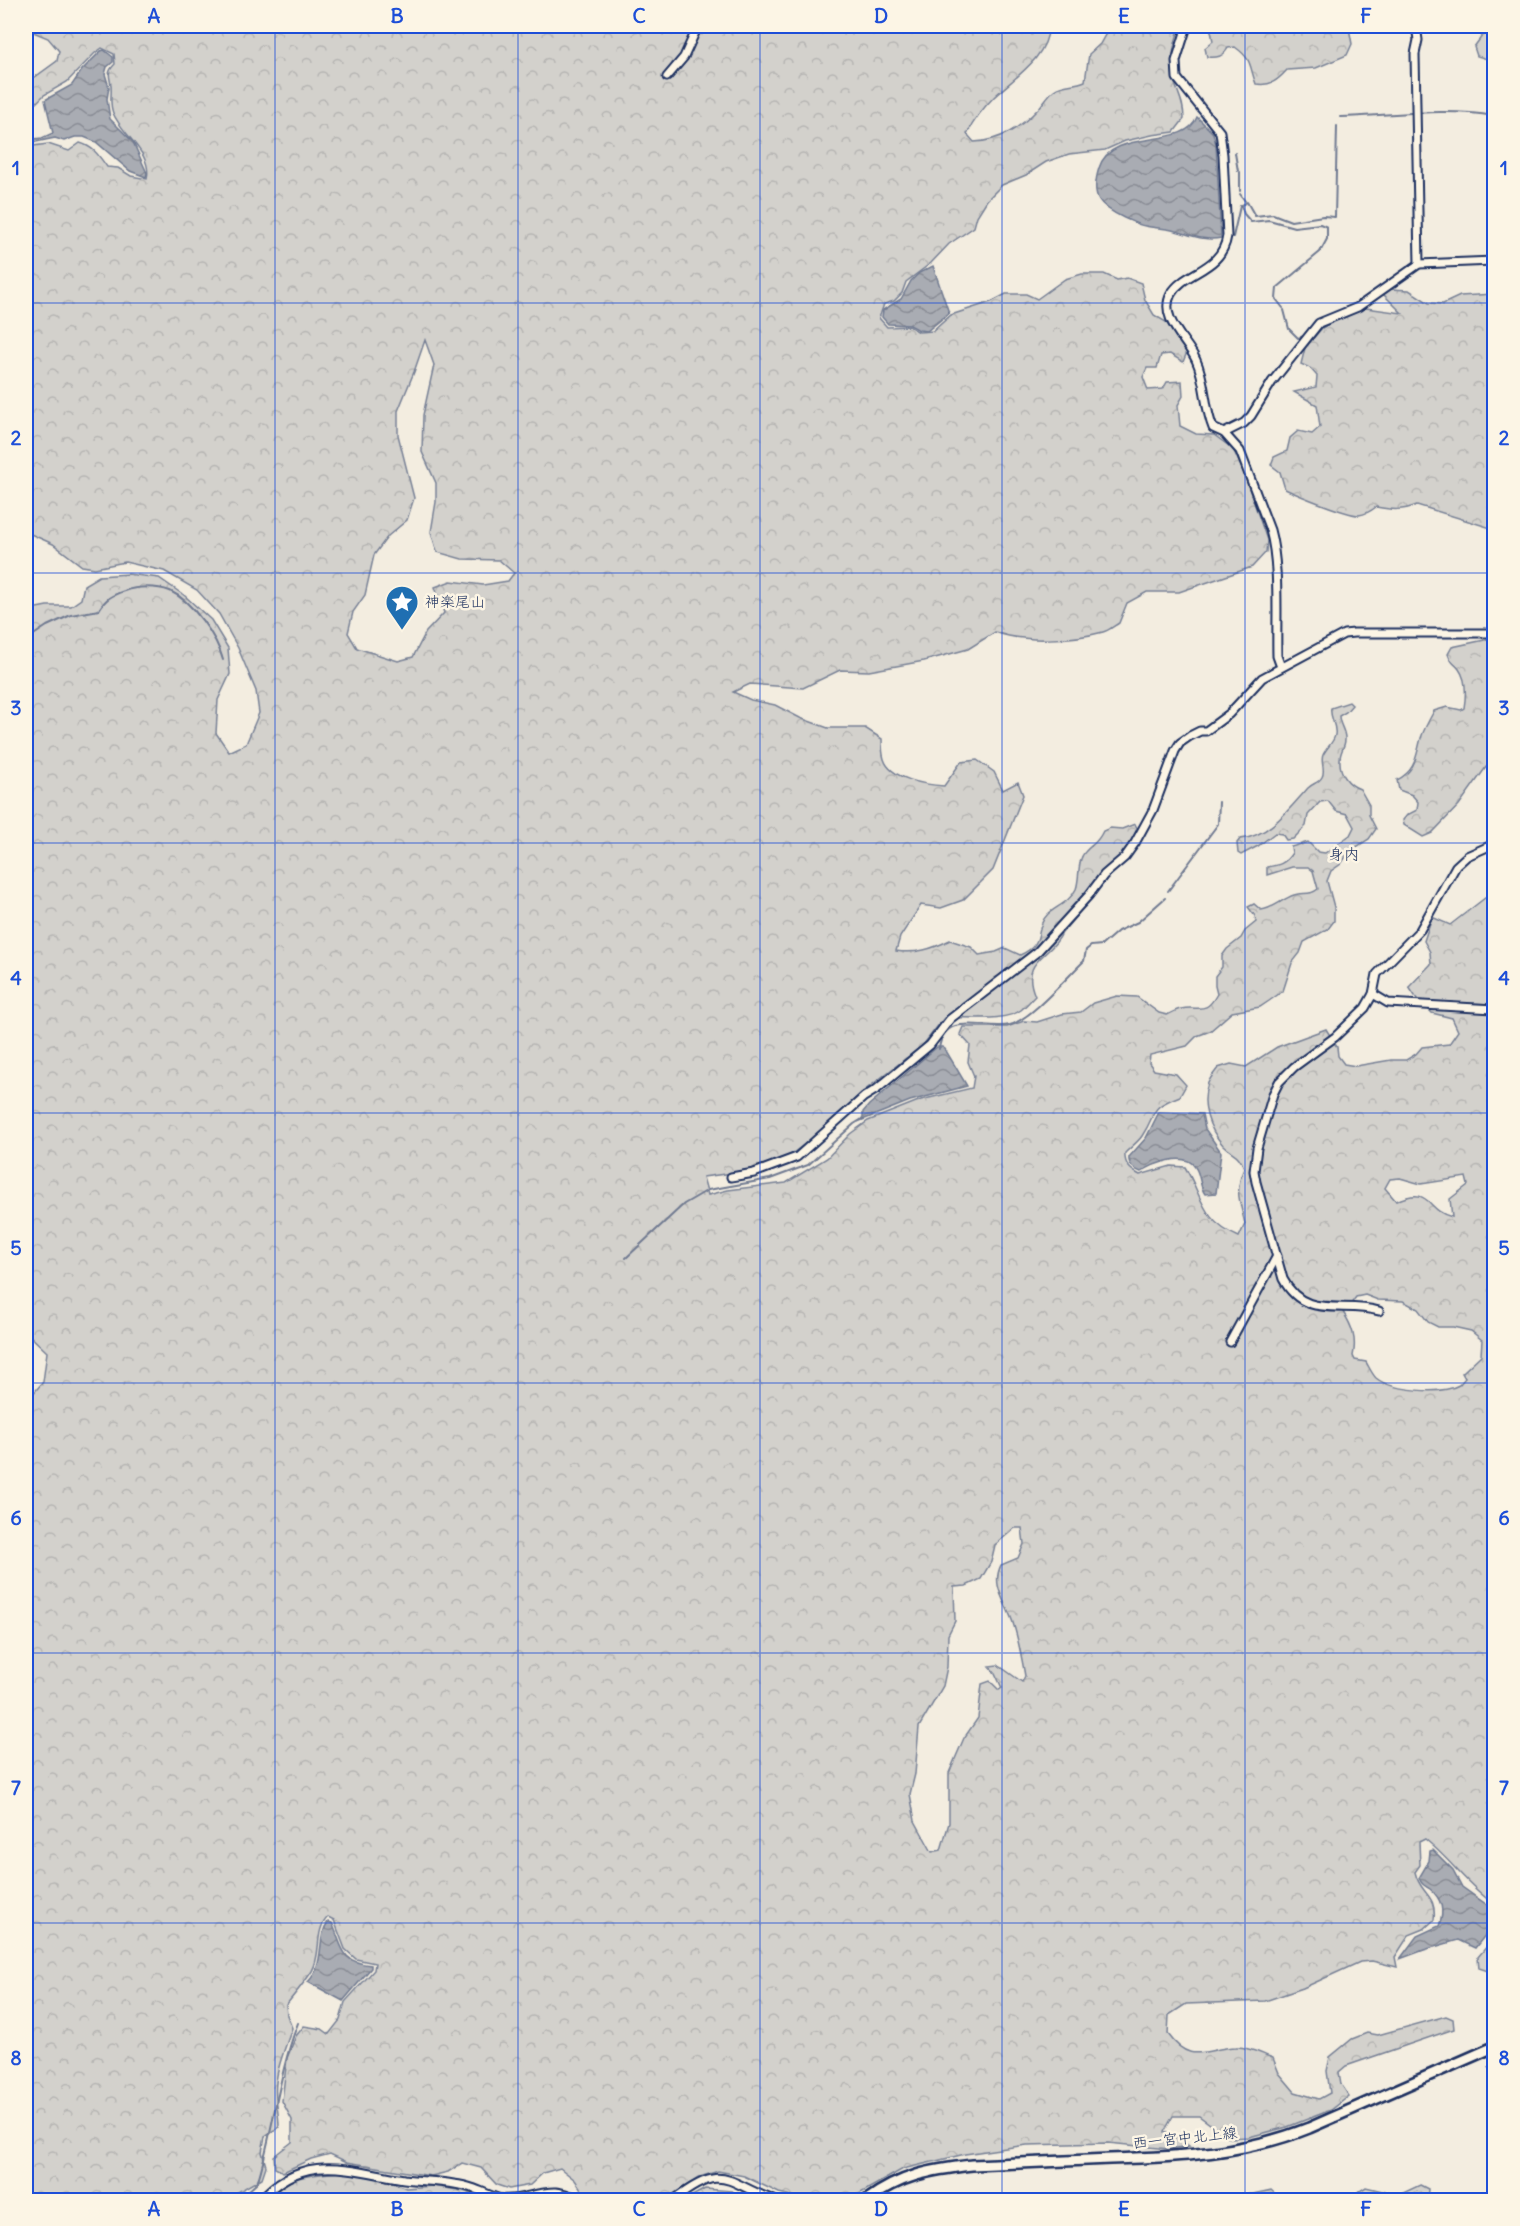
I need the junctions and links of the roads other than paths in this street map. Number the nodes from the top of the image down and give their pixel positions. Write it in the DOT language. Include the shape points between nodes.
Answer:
graph roads {
  1 [pos="699,26"];
  2 [pos="1187,26"];
  3 [pos="1416,26"];
  4 [pos="667,77"];
  5 [pos="1494,261"];
  6 [pos="1419,264"];
  7 [pos="1224,433"];
  8 [pos="1494,633"];
  9 [pos="1281,668"];
  10 [pos="1494,844"];
  11 [pos="1373,994"];
  12 [pos="1494,1009"];
  13 [pos="731,1177"];
  14 [pos="1277,1256"];
  15 [pos="1379,1311"];
  16 [pos="1230,1342"];
  17 [pos="1494,2047"];
  18 [pos="260,2200"];
  19 [pos="582,2200"];
  20 [pos="674,2200"];
  21 [pos="774,2200"];
  22 [pos="867,2200"];
  1 -- 4 [label="street" via="684,57"];
  2 -- 7 [label="street" via="1176,61 1177,78 1220,132 1227,236 1220,256 1172,292 1168,308 1173,324 1198,365 1213,428"];
  3 -- 6 [label="street"];
  5 -- 6 [label="street"];
  6 -- 7 [label="street" via="1358,307 1319,323 1272,382 1251,416"];
  7 -- 9 [label="street" via="1240,450 1274,543 1277,656"];
  8 -- 9 [label="street" via="1354,633 1336,638"];
  9 -- 13 [label="street" via="1262,678 1217,723 1180,742 1153,810 1135,843 1037,952 950,1019 930,1045 797,1157"];
  10 -- 11 [label="street" via="1467,856 1456,866 1420,930 1377,974"];
  11 -- 12 [label="street" via="1388,1003"];
  11 -- 14 [label="street" via="1365,1008 1335,1037 1285,1074 1273,1094 1254,1171"];
  14 -- 15 [label="street" via="1289,1290 1305,1303"];
  14 -- 16 [label="street"];
  17 -- 22 [label="main road, 西一宮中北上線" via="1308,2128 1257,2145 1198,2155 936,2170 908,2176"];
  18 -- 19 [label="street" via="294,2173 351,2168 450,2183 500,2199 559,2192"];
  20 -- 21 [label="street" via="700,2183 721,2177"];
}
